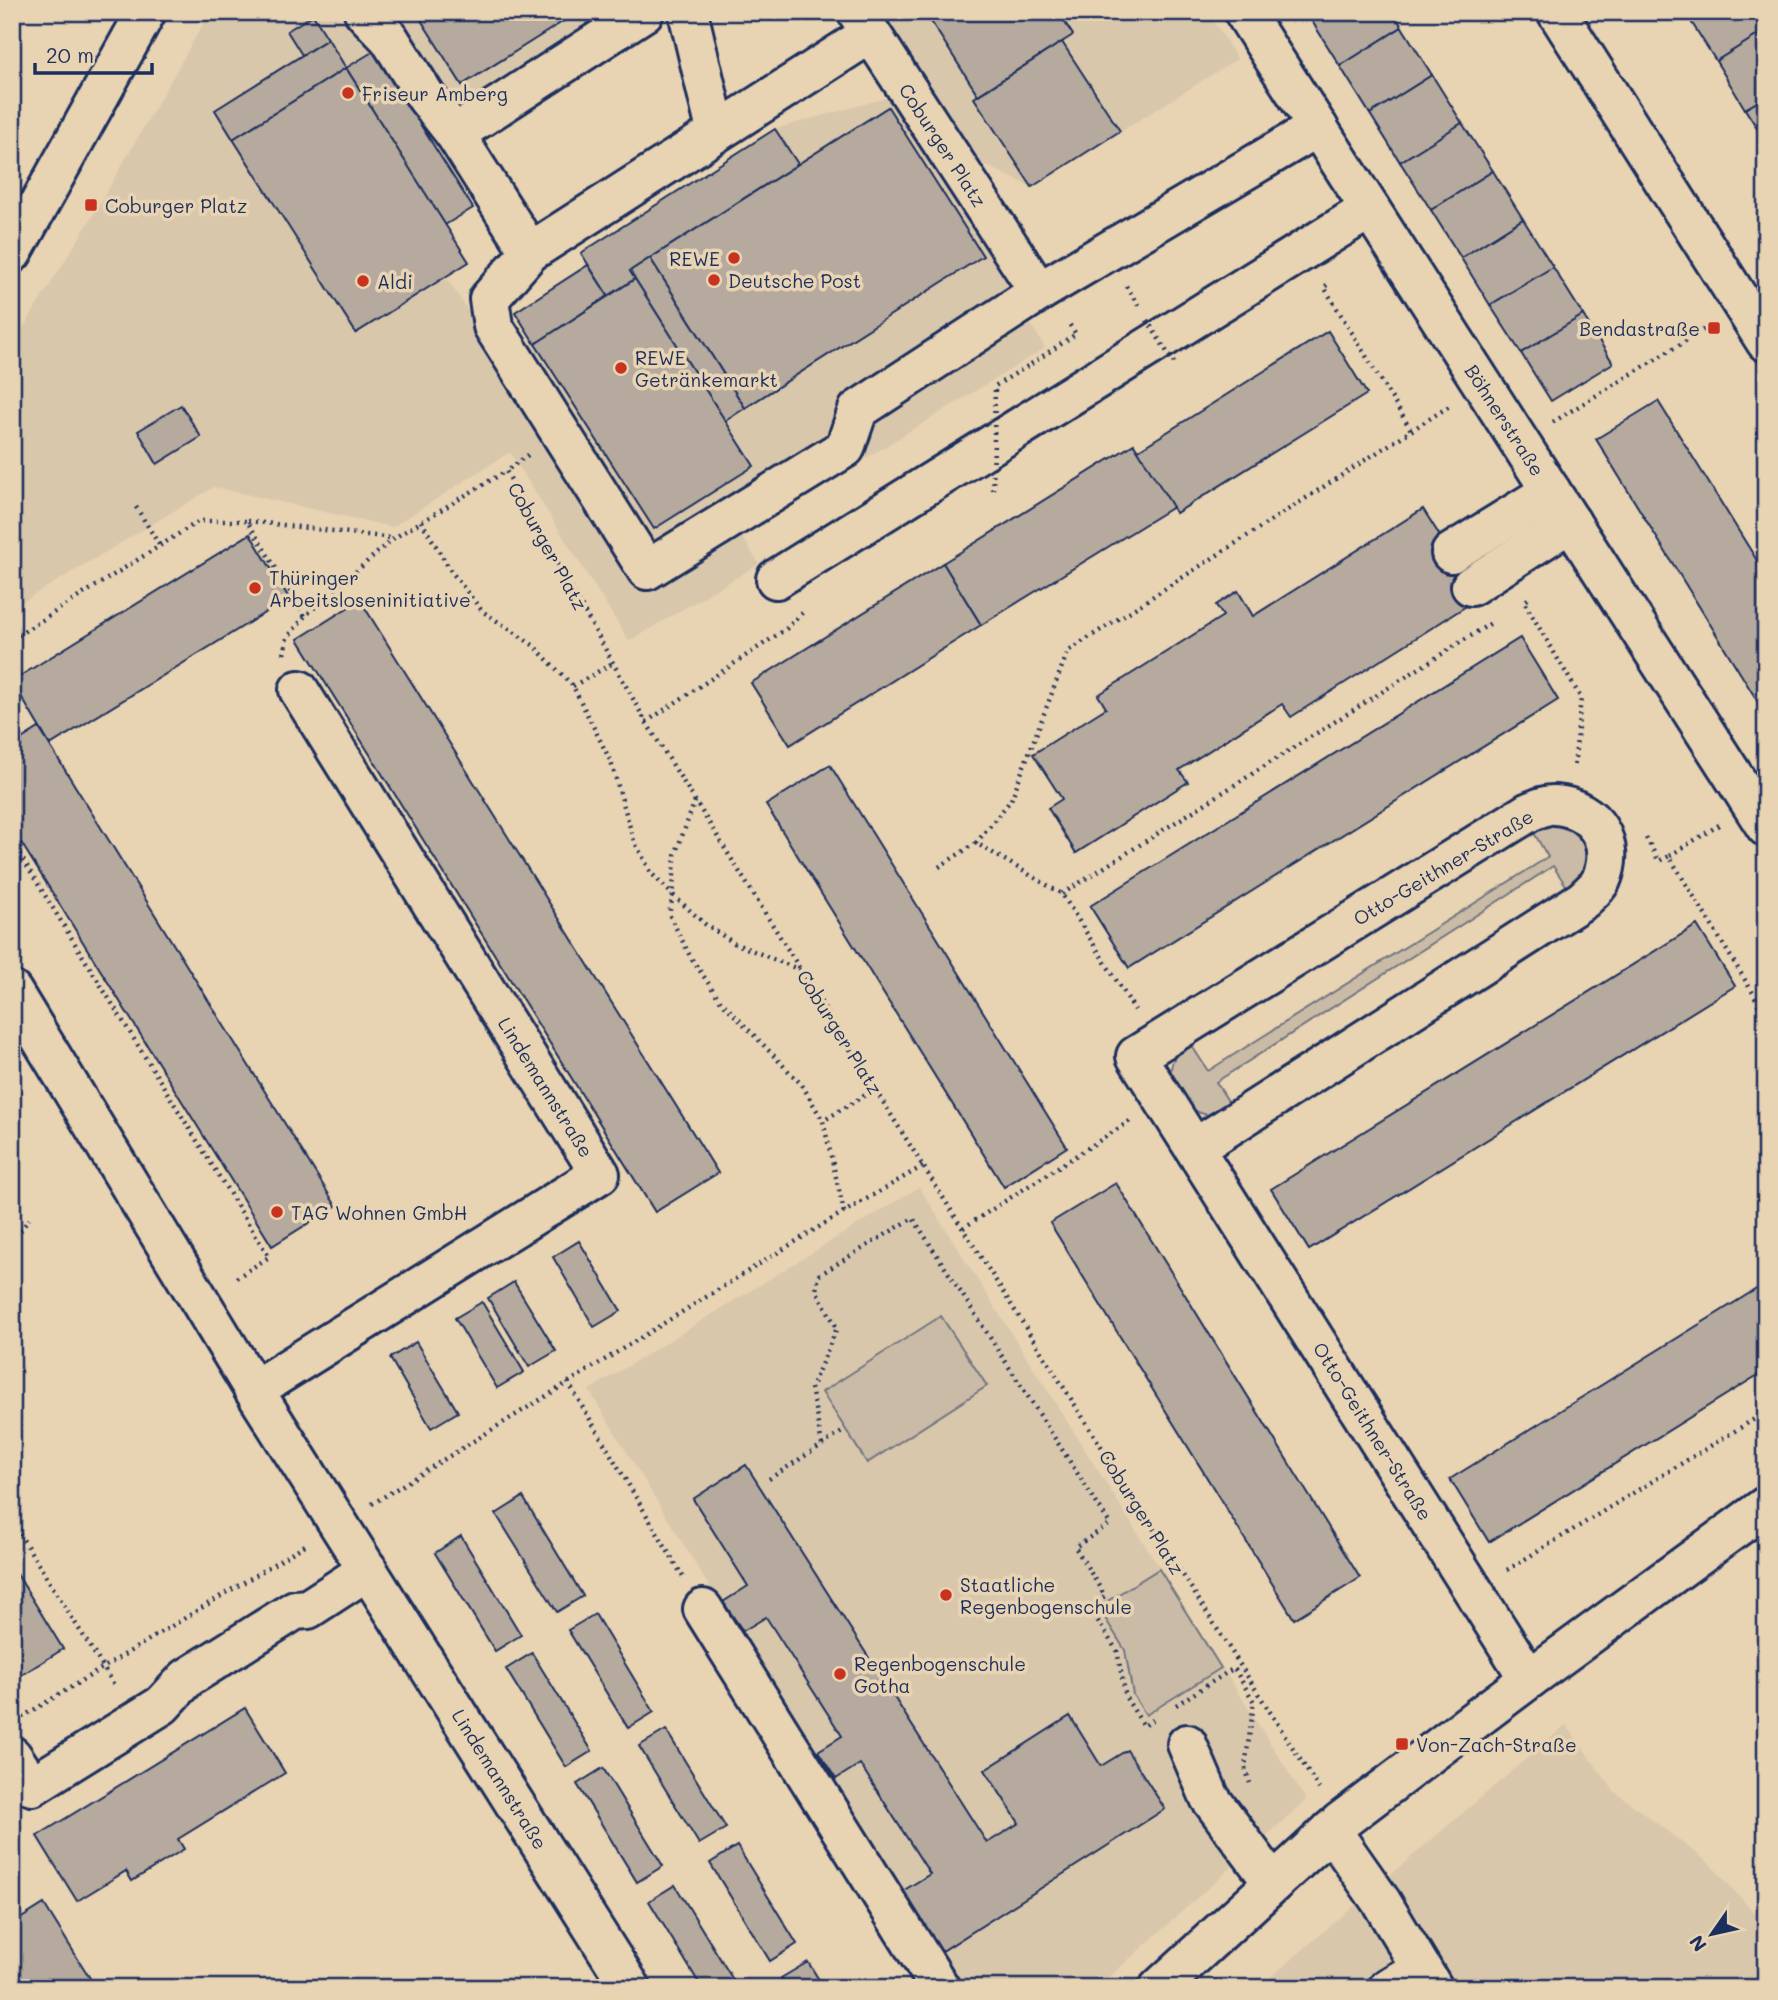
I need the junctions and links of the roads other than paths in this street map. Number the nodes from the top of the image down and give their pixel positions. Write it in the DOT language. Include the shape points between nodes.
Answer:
graph roads {
  1 [pos="146,12"];
  2 [pos="364,12"];
  3 [pos="643,12"];
  4 [pos="688,12"];
  5 [pos="1244,12"];
  6 [pos="1557,12"];
  7 [pos="863,23"];
  8 [pos="1318,127"];
  9 [pos="716,130"];
  10 [pos="455,134"];
  11 [pos="1370,209"];
  12 [pos="530,251"];
  13 [pos="12,253"];
  14 [pos="1039,292"];
  15 [pos="1766,342"];
  16 [pos="1561,507"];
  17 [pos="1451,553"];
  18 [pos="776,579"];
  19 [pos="1471,586"];
  20 [pos="299,690"];
  21 [pos="1758,816"];
  22 [pos="12,991"];
  23 [pos="1195,1148"];
  24 [pos="254,1390"];
  25 [pos="1766,1506"];
  26 [pos="368,1570"];
  27 [pos="703,1609"];
  28 [pos="1529,1679"];
  29 [pos="1187,1744"];
  30 [pos="12,1756"];
  31 [pos="1336,1826"];
  32 [pos="1273,1883"];
  33 [pos="1427,1978"];
  34 [pos="631,1988"];
  35 [pos="940,1988"];
  36 [pos="1159,1988"];
  37 [pos="1388,1988"];
  1 -- 13 [label="street"];
  2 -- 10 [label="street" via="389,38"];
  3 -- 10 [label="street"];
  4 -- 9 [label="street"];
  5 -- 8 [label="street, Böhnerstraße"];
  6 -- 15 [label="street"];
  7 -- 9 [label="street, Coburger Platz"];
  7 -- 14 [label="street, Coburger Platz"];
  8 -- 11 [label="street, Böhnerstraße"];
  8 -- 14 [label="street"];
  9 -- 12 [label="street, Coburger Platz"];
  10 -- 12 [label="street"];
  11 -- 16 [label="street, Böhnerstraße"];
  11 -- 18 [label="street"];
  12 -- 14 [label="street, Coburger Platz" via="489,299 493,326 647,570 845,448 858,410"];
  16 -- 17 [label="street"];
  16 -- 19 [label="street"];
  16 -- 21 [label="street, Böhnerstraße"];
  20 -- 24 [label="street, Lindemannstraße" via="600,1174"];
  22 -- 24 [label="street, Lindemannstraße"];
  23 -- 23 [label="street, Otto-Geithner-Straße" via="1163,1099 1146,1050 1529,812 1553,804 1579,810 1599,828 1608,852 1601,882 1583,900"];
  23 -- 28 [label="street, Otto-Geithner-Straße"];
  24 -- 26 [label="street, Lindemannstraße"];
  25 -- 28 [label="street"];
  26 -- 30 [label="street" via="187,1678 162,1705 32,1786"];
  26 -- 34 [label="street, Lindemannstraße"];
  27 -- 35 [label="street"];
  28 -- 31 [label="street"];
  29 -- 32 [label="street" via="1210,1798"];
  31 -- 32 [label="street"];
  31 -- 33 [label="street"];
  32 -- 36 [label="street"];
  33 -- 37 [label="street"];
}
